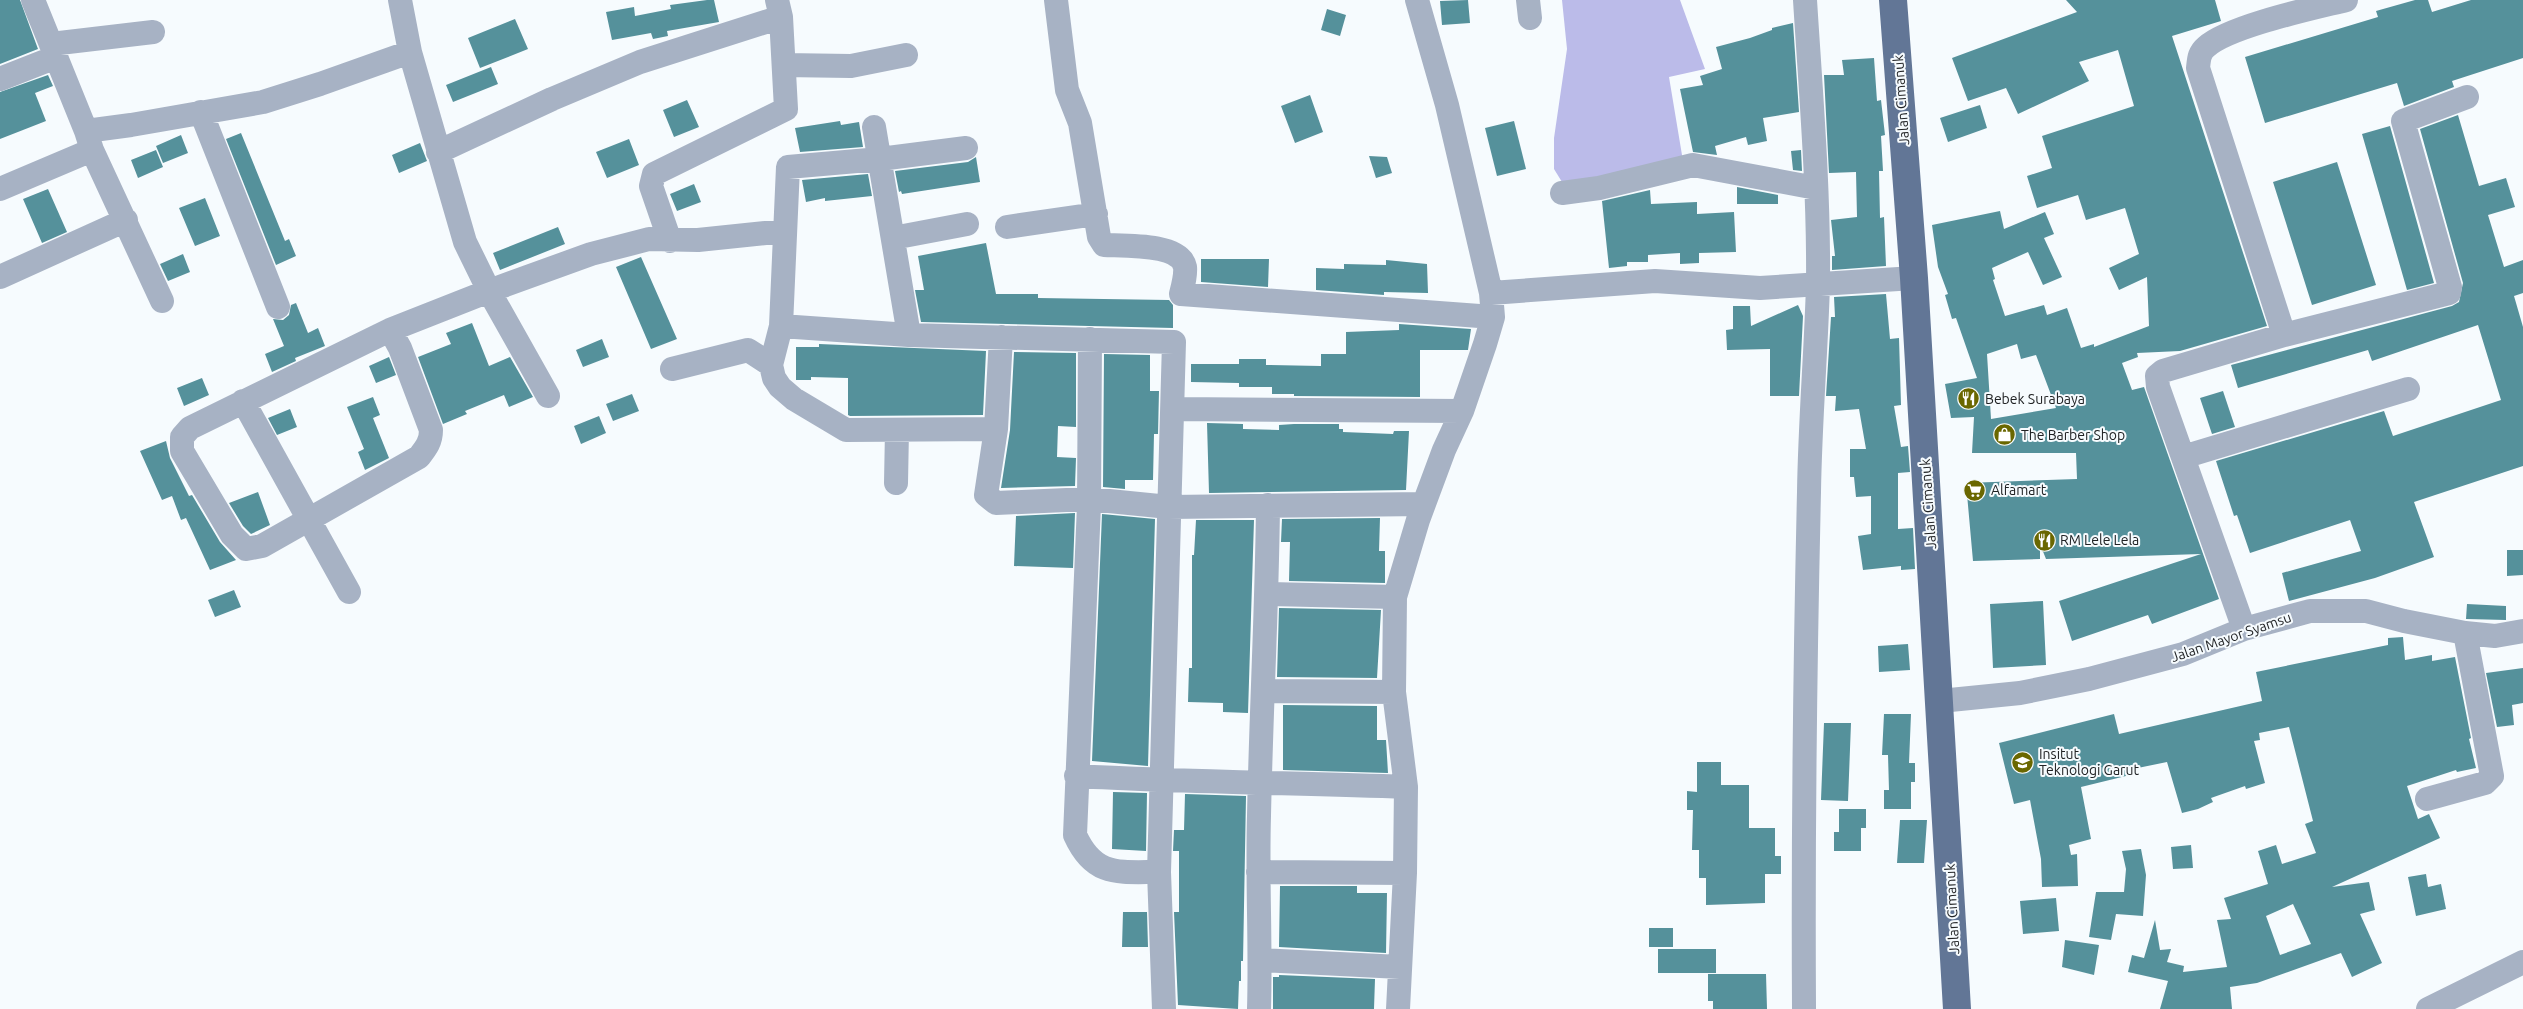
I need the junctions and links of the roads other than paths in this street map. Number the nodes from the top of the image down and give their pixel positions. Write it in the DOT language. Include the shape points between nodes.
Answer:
graph roads {
  1 [pos="33,0"];
  2 [pos="400,0"];
  3 [pos="1056,0"];
  4 [pos="1417,0"];
  5 [pos="1805,0"];
  6 [pos="1893,0"];
  7 [pos="2346,0"];
  8 [pos="779,9"];
  9 [pos="153,32"];
  10 [pos="54,50"];
  11 [pos="410,52"];
  12 [pos="906,55"];
  13 [pos="784,65"];
  14 [pos="0,79"];
  15 [pos="2467,97"];
  16 [pos="201,112"];
  17 [pos="874,127"];
  18 [pos="89,140"];
  19 [pos="966,148"];
  20 [pos="438,152"];
  21 [pos="880,159"];
  22 [pos="1816,188"];
  23 [pos="0,189"];
  24 [pos="1562,192"];
  25 [pos="1096,214"];
  26 [pos="126,220"];
  27 [pos="967,224"];
  28 [pos="1007,227"];
  29 [pos="785,231"];
  30 [pos="893,238"];
  31 [pos="670,241"];
  32 [pos="0,277"];
  33 [pos="1914,278"];
  34 [pos="1818,284"];
  35 [pos="489,290"];
  36 [pos="1491,293"];
  37 [pos="162,302"];
  38 [pos="278,308"];
  39 [pos="1493,317"];
  40 [pos="781,326"];
  41 [pos="390,330"];
  42 [pos="909,335"];
  43 [pos="2284,335"];
  44 [pos="1001,337"];
  45 [pos="1090,339"];
  46 [pos="771,365"];
  47 [pos="672,369"];
  48 [pos="2408,389"];
  49 [pos="548,396"];
  50 [pos="243,401"];
  51 [pos="1174,409"];
  52 [pos="1462,410"];
  53 [pos="996,428"];
  54 [pos="897,430"];
  55 [pos="2183,457"];
  56 [pos="896,483"];
  57 [pos="1089,499"];
  58 [pos="1424,504"];
  59 [pos="1268,505"];
  60 [pos="1169,507"];
  61 [pos="308,519"];
  62 [pos="349,592"];
  63 [pos="1268,594"];
  64 [pos="1395,597"];
  65 [pos="2244,629"];
  66 [pos="2523,631"];
  67 [pos="2466,633"];
  68 [pos="1264,691"];
  69 [pos="1394,692"];
  70 [pos="1940,701"];
  71 [pos="1076,776"];
  72 [pos="1161,781"];
  73 [pos="1260,781"];
  74 [pos="1406,787"];
  75 [pos="2427,799"];
  76 [pos="1159,872"];
  77 [pos="1258,872"];
  78 [pos="1405,873"];
  79 [pos="1261,960"];
  80 [pos="2523,962"];
  81 [pos="1400,967"];
  82 [pos="1164,1009"];
  83 [pos="1259,1009"];
  84 [pos="1398,1009"];
  85 [pos="1804,1009"];
  86 [pos="1957,1009"];
  87 [pos="2428,1009"];
  1 -- 10 [label="street"];
  2 -- 11 [label="street"];
  3 -- 25 [label="street" via="1067,90 1080,123"];
  4 -- 36 [label="street" via="1447,105"];
  5 -- 22 [label="street" via="1813,89"];
  6 -- 33 [label="main road, Jalan Cimanuk"];
  7 -- 43 [label="street" via="2226,36 2207,46 2199,56 2198,68"];
  8 -- 13 [label="street"];
  8 -- 20 [label="street" via="640,62"];
  9 -- 10 [label="street"];
  10 -- 14 [label="street"];
  10 -- 18 [label="street"];
  11 -- 16 [label="street" via="263,102"];
  11 -- 20 [label="street"];
  12 -- 13 [label="street" via="852,66"];
  13 -- 31 [label="street" via="786,109 654,174 651,186"];
  15 -- 43 [label="street" via="2403,121 2450,287 2449,293"];
  16 -- 18 [label="street"];
  16 -- 38 [label="street"];
  17 -- 21 [label="street"];
  18 -- 23 [label="street"];
  18 -- 26 [label="street"];
  19 -- 21 [label="street"];
  20 -- 35 [label="street" via="466,242"];
  21 -- 29 [label="street" via="788,167"];
  21 -- 30 [label="street"];
  22 -- 24 [label="street" via="1693,165 1599,188"];
  22 -- 34 [label="street"];
  25 -- 28 [label="street"];
  25 -- 39 [label="street" via="1104,245 1176,252 1185,269 1181,294"];
  26 -- 32 [label="street"];
  26 -- 37 [label="street"];
  27 -- 30 [label="street"];
  29 -- 31 [label="street"];
  29 -- 40 [label="street"];
  30 -- 42 [label="street"];
  31 -- 35 [label="street" via="649,239 591,254"];
  33 -- 34 [label="street"];
  33 -- 70 [label="main road, Jalan Cimanuk"];
  34 -- 36 [label="street" via="1760,288 1655,281"];
  34 -- 85 [label="street" via="1808,508 1803,803"];
  35 -- 41 [label="street"];
  35 -- 49 [label="street"];
  36 -- 39 [label="street"];
  39 -- 52 [label="street"];
  40 -- 42 [label="street"];
  40 -- 46 [label="street"];
  41 -- 50 [label="street"];
  41 -- 61 [label="street" via="431,430 431,440 419,457"];
  42 -- 44 [label="street"];
  43 -- 55 [label="street" via="2163,371 2157,376"];
  44 -- 45 [label="street"];
  44 -- 53 [label="street"];
  45 -- 51 [label="street" via="1174,342"];
  45 -- 57 [label="street"];
  46 -- 47 [label="street" via="748,350"];
  46 -- 54 [label="street" via="780,387 837,427 846,430"];
  48 -- 55 [label="street"];
  50 -- 61 [label="street"];
  50 -- 61 [label="street" via="190,428 182,437 182,451 232,536 246,549 262,546"];
  51 -- 52 [label="street"];
  51 -- 60 [label="street"];
  52 -- 58 [label="street"];
  53 -- 54 [label="street"];
  53 -- 57 [label="street" via="986,495 992,500 996,503"];
  54 -- 56 [label="street"];
  55 -- 65 [label="street"];
  57 -- 60 [label="street"];
  57 -- 71 [label="street"];
  58 -- 59 [label="street"];
  58 -- 64 [label="street"];
  59 -- 60 [label="street"];
  59 -- 63 [label="street"];
  60 -- 72 [label="street"];
  61 -- 62 [label="street"];
  63 -- 64 [label="street"];
  63 -- 68 [label="street"];
  64 -- 69 [label="street"];
  65 -- 67 [label="street, Jalan Mayor Syamsu" via="2310,611 2336,610 2366,611"];
  65 -- 70 [label="street, Jalan Mayor Syamsu" via="2183,654 2089,679 2020,693"];
  66 -- 67 [label="street, Jalan Mayor Syamsu" via="2495,636"];
  67 -- 75 [label="street" via="2492,776 2485,783"];
  68 -- 69 [label="street"];
  68 -- 73 [label="street"];
  69 -- 74 [label="street"];
  70 -- 86 [label="main road, Jalan Cimanuk"];
  71 -- 72 [label="street"];
  71 -- 76 [label="street" via="1075,835 1090,861 1104,869"];
  72 -- 73 [label="street"];
  72 -- 76 [label="street"];
  73 -- 74 [label="street"];
  73 -- 77 [label="street"];
  74 -- 78 [label="street"];
  76 -- 82 [label="street"];
  77 -- 78 [label="street"];
  77 -- 79 [label="street"];
  78 -- 81 [label="street"];
  79 -- 81 [label="street"];
  79 -- 83 [label="street"];
  80 -- 87 [label="street"];
  81 -- 84 [label="street"];
}
